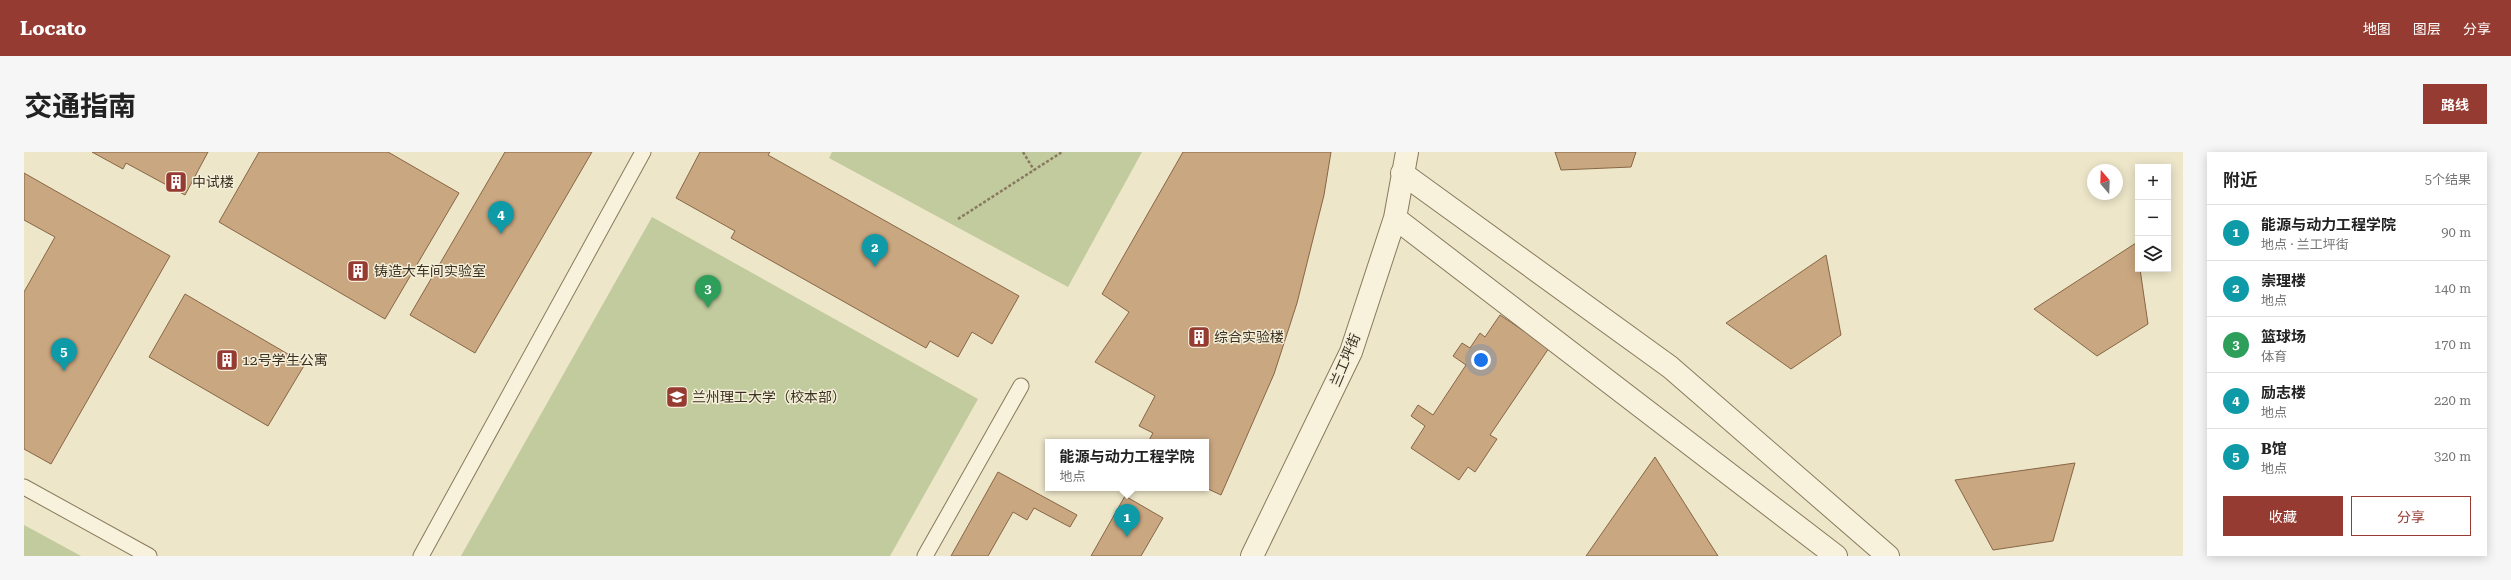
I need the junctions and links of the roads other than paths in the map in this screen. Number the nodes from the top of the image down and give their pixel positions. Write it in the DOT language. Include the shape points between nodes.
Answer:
graph roads {
  1 [pos="643,152"];
  2 [pos="1407,152"];
  3 [pos="1402,173"];
  4 [pos="1395,218"];
  5 [pos="1021,386"];
  6 [pos="24,487"];
  7 [pos="149,556"];
  8 [pos="421,556"];
  9 [pos="925,556"];
  10 [pos="1252,556"];
  11 [pos="1836,556"];
  12 [pos="1888,556"];
  1 -- 8 [label="lane"];
  2 -- 3 [label="street, 兰工坪街"];
  3 -- 4 [label="street, 兰工坪街"];
  3 -- 12 [label="street" via="1670,367"];
  4 -- 10 [label="street, 兰工坪街" via="1351,352"];
  4 -- 11 [label="street"];
  5 -- 9 [label="lane"];
  6 -- 7 [label="lane"];
}
